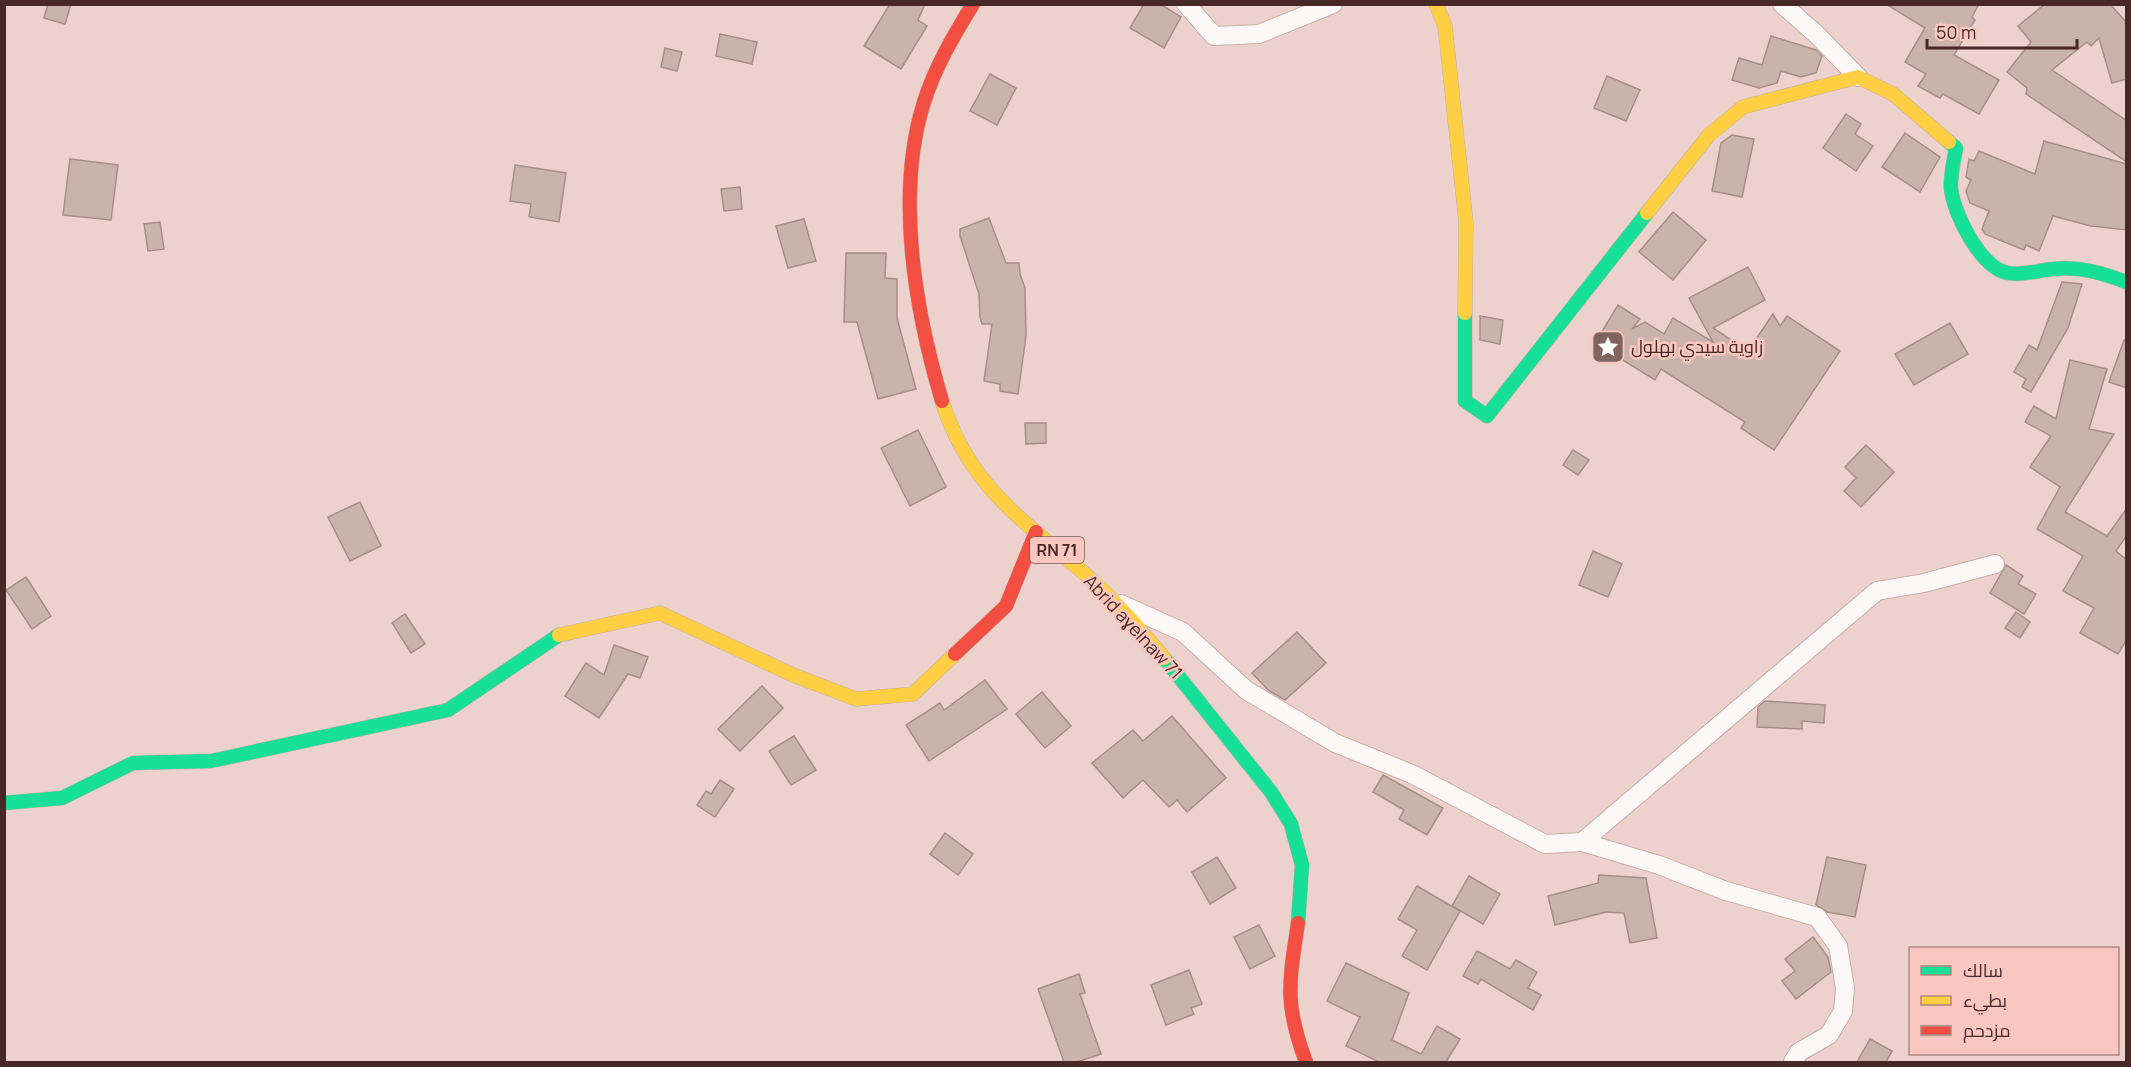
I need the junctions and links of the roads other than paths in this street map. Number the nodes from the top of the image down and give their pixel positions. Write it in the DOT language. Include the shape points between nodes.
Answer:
graph roads {
  1 [pos="973,4"];
  2 [pos="1186,4"];
  3 [pos="1333,4"];
  4 [pos="1436,4"];
  5 [pos="1782,4"];
  6 [pos="1858,77"];
  7 [pos="2127,282"];
  8 [pos="1036,532"];
  9 [pos="1995,564"];
  10 [pos="1112,599"];
  11 [pos="4,803"];
  12 [pos="1582,842"];
  13 [pos="1306,1062"];
  14 [pos="1793,1062"];
  1 -- 8 [label="street, Abrid aɣelnaw 71 / RN 71" via="940,60 919,120 910,198 913,269 923,328 945,409 967,458 1004,505"];
  2 -- 3 [label="street" via="1214,36 1259,34"];
  4 -- 6 [label="street" via="1445,26 1466,223 1465,401 1487,416 1709,135 1743,107"];
  5 -- 6 [label="street"];
  6 -- 7 [label="street" via="1893,94 1956,148 1952,197 1974,244 1989,264 2007,273 2064,268 2096,271"];
  8 -- 10 [label="street, Abrid aɣelnaw 71 / RN 71"];
  8 -- 11 [label="street" via="1006,606 912,694 856,699 793,675 660,613 554,636 448,710 211,761 133,763 62,798"];
  9 -- 12 [label="street" via="1877,591"];
  10 -- 12 [label="street" via="1184,632 1246,690 1335,743 1412,774 1545,844"];
  10 -- 13 [label="street, Abrid aɣelnaw 71 / RN 71" via="1262,781 1298,838 1301,913 1289,996 1293,1028"];
  12 -- 14 [label="street" via="1817,917 1838,946 1845,988 1843,1011 1829,1035 1799,1052"];
}
